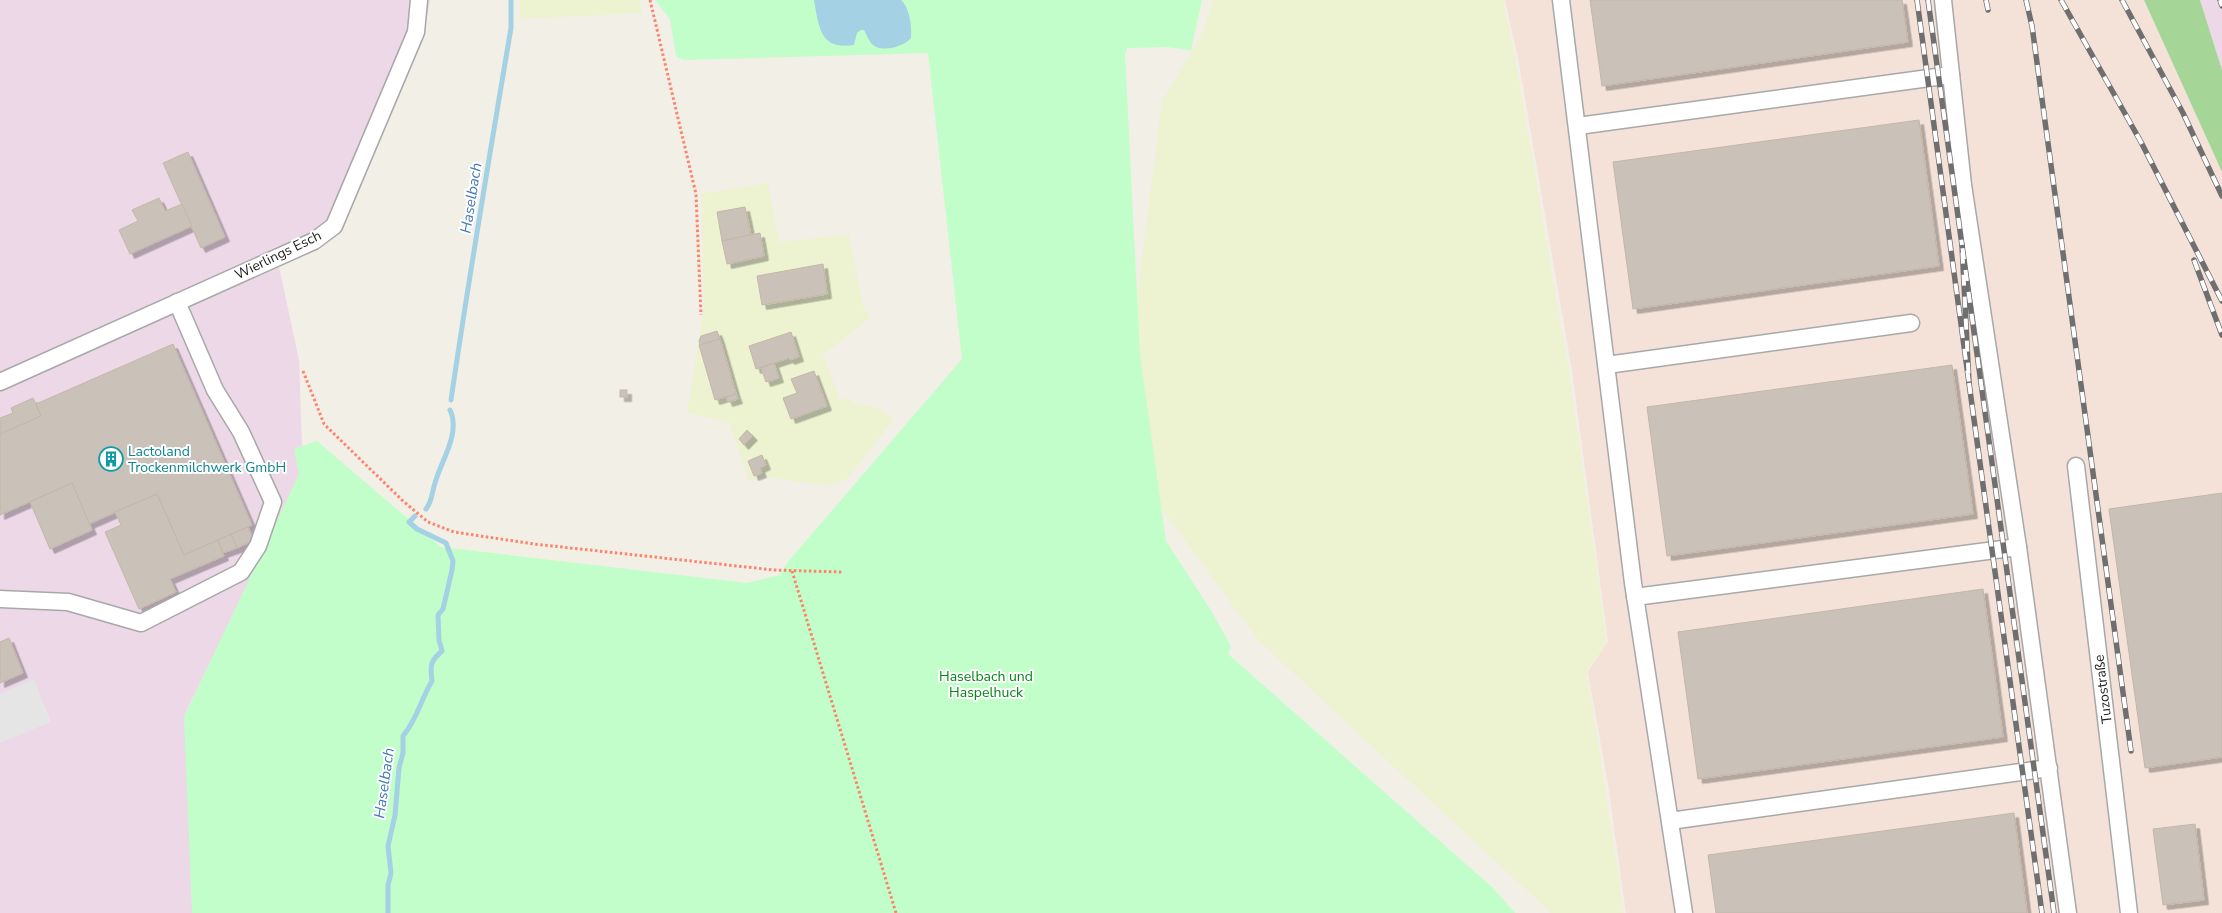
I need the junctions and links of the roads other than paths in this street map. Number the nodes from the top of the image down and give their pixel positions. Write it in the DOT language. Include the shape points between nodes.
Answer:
graph roads {
  1 [pos="420,0"];
  2 [pos="1561,0"];
  3 [pos="1943,0"];
  4 [pos="1951,75"];
  5 [pos="1578,126"];
  6 [pos="177,302"];
  7 [pos="1911,323"];
  8 [pos="1607,365"];
  9 [pos="0,382"];
  10 [pos="2076,466"];
  11 [pos="2018,547"];
  12 [pos="0,598"];
  13 [pos="1635,598"];
  14 [pos="2049,768"];
  15 [pos="1670,821"];
  16 [pos="1684,913"];
  17 [pos="2068,913"];
  18 [pos="2130,913"];
  1 -- 6 [label="street, Wierlings Esch" via="416,32 334,226 314,241"];
  2 -- 5 [label="street"];
  3 -- 4 [label="street"];
  4 -- 5 [label="street"];
  4 -- 11 [label="street" via="1964,185"];
  5 -- 8 [label="street"];
  6 -- 9 [label="street, Wierlings Esch"];
  6 -- 12 [label="street" via="215,390 241,432 273,502 258,546 241,572 141,623 68,602"];
  7 -- 8 [label="street"];
  8 -- 13 [label="street"];
  10 -- 18 [label="street, Tuzostraße"];
  11 -- 13 [label="street"];
  11 -- 14 [label="street"];
  13 -- 15 [label="street"];
  14 -- 15 [label="street"];
  14 -- 17 [label="street"];
  15 -- 16 [label="street"];
}
